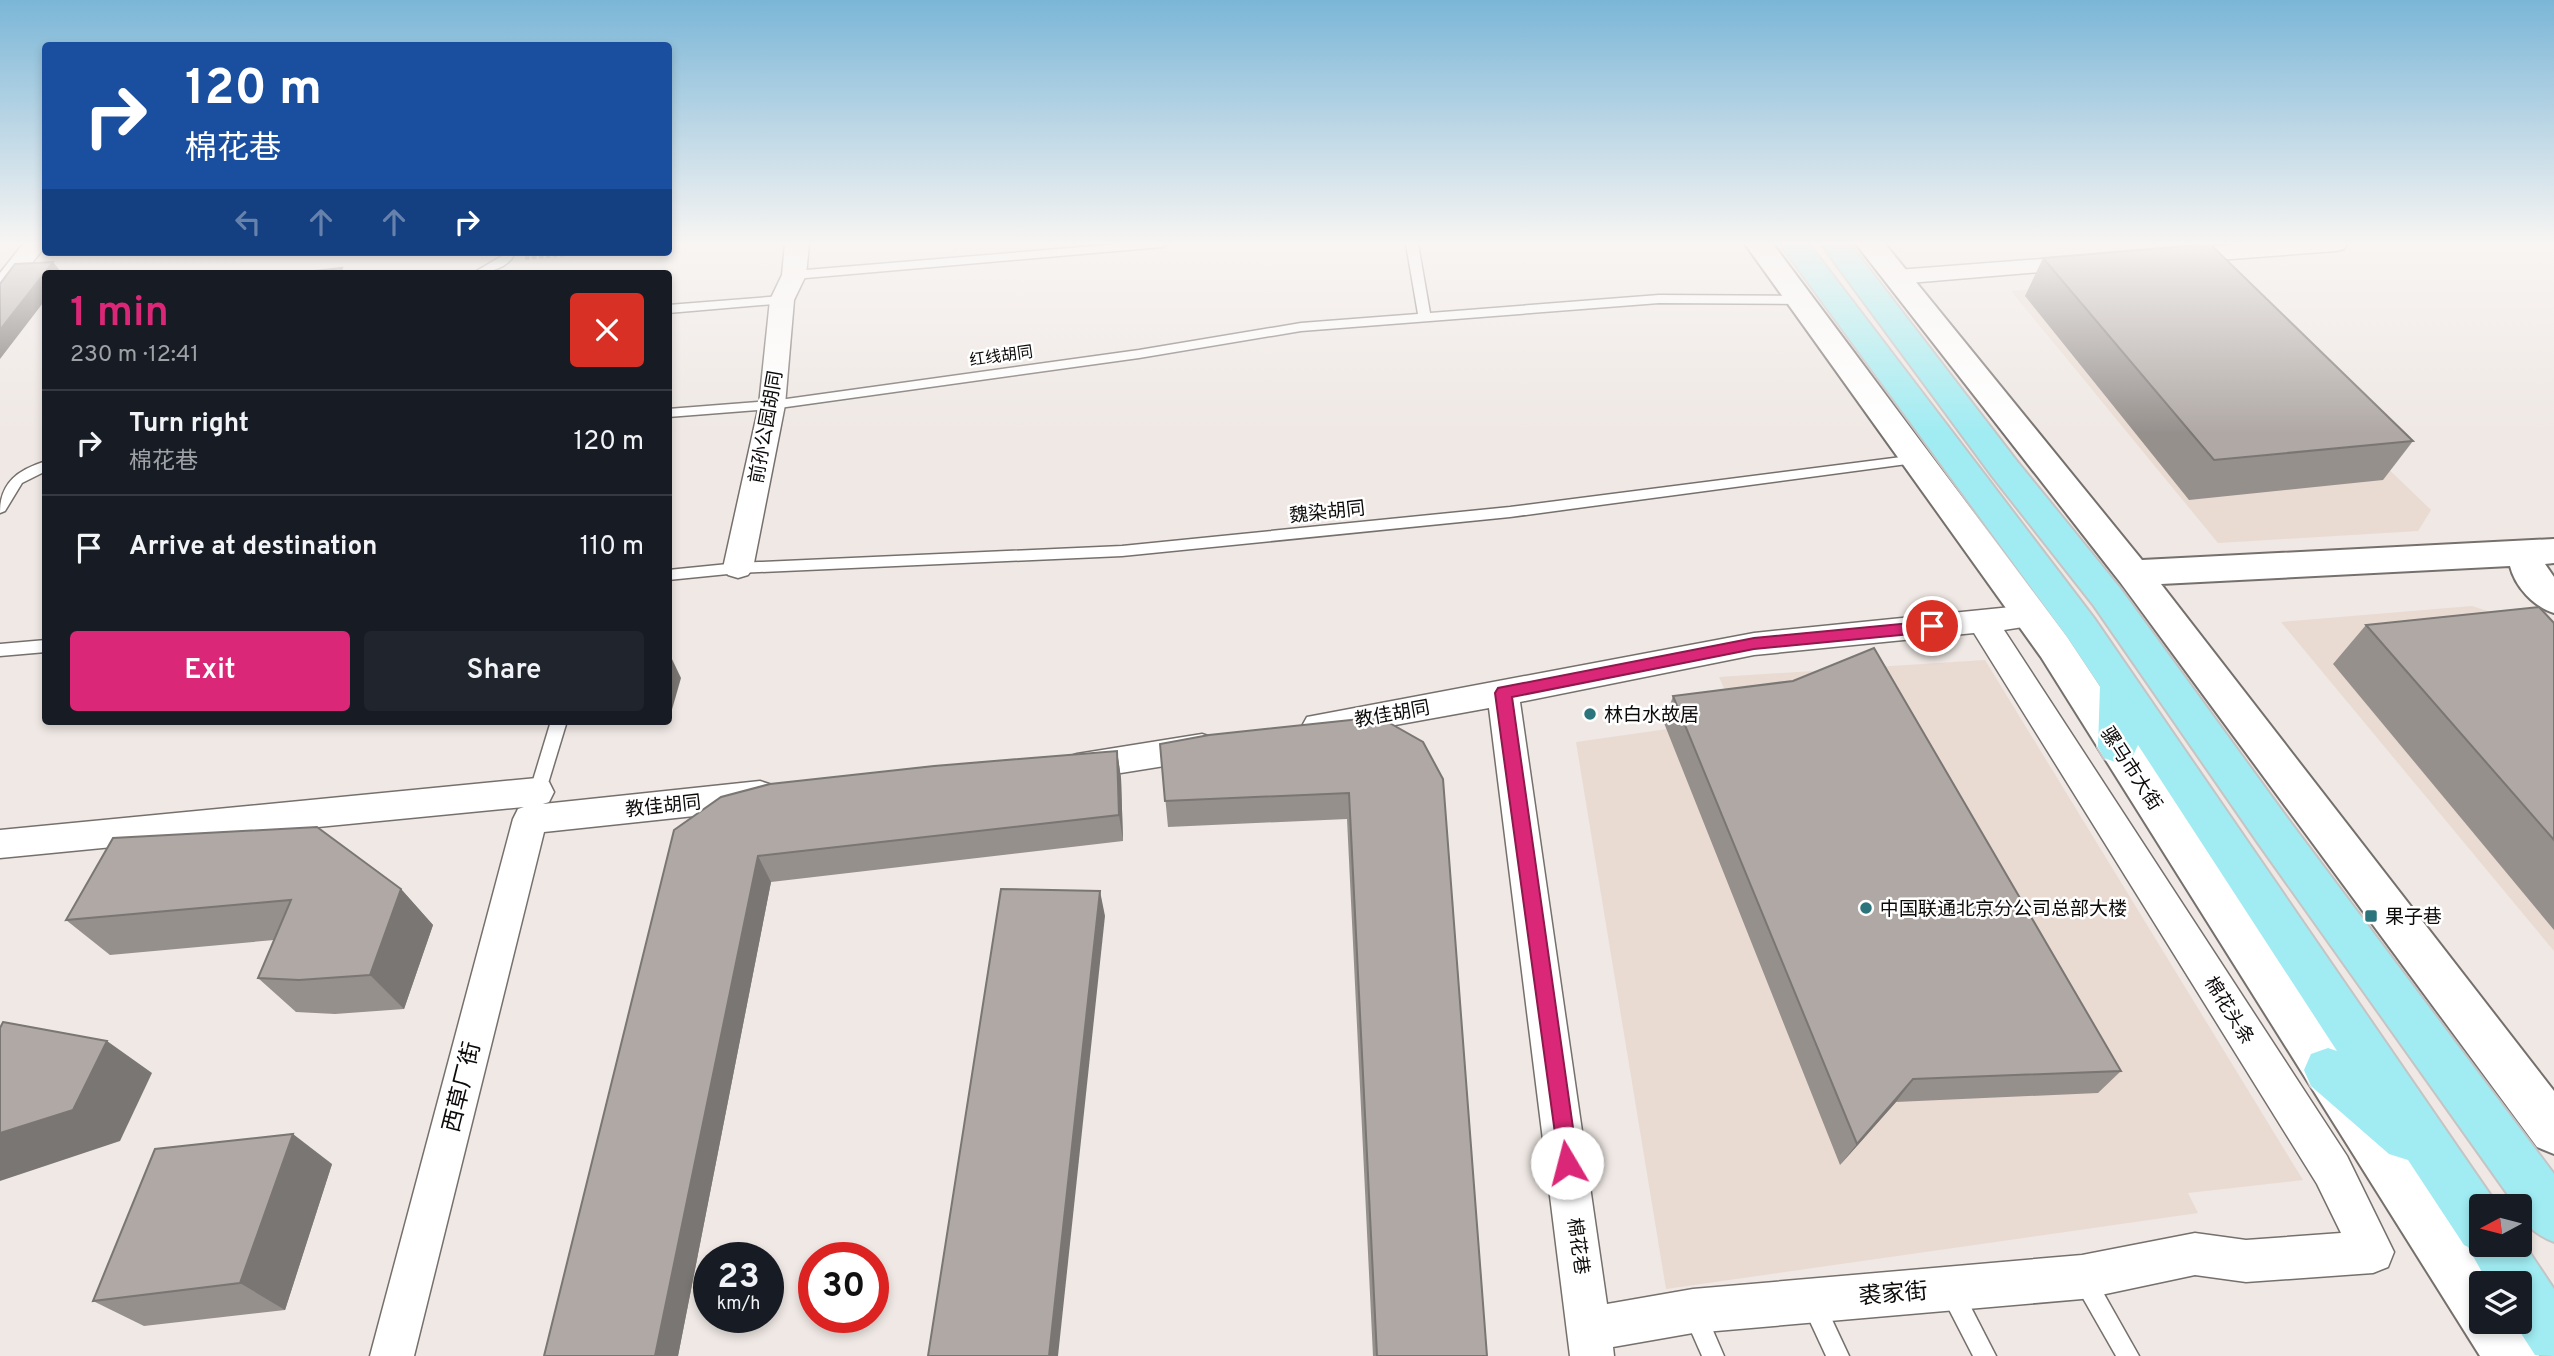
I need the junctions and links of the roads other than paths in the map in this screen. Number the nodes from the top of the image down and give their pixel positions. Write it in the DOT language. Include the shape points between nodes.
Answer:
graph roads {
  1 [pos="690,307"];
  2 [pos="781,307"];
  3 [pos="1423,307"];
  4 [pos="1557,307"];
  5 [pos="1804,307"];
  6 [pos="1841,307"];
  7 [pos="1883,307"];
  8 [pos="1921,307"];
  9 [pos="672,309"];
  10 [pos="1425,318"];
  11 [pos="772,405"];
  12 [pos="672,413"];
  13 [pos="1917,459"];
  14 [pos="42,467"];
  15 [pos="1,504"];
  16 [pos="738,568"];
  17 [pos="2543,571"];
  18 [pos="672,575"];
  19 [pos="2141,585"];
  20 [pos="2031,616"];
  21 [pos="1983,621"];
  22 [pos="42,646"];
  23 [pos="0,650"];
  24 [pos="2119,686"];
  25 [pos="1503,693"];
  26 [pos="558,725"];
  27 [pos="1288,732"];
  28 [pos="1234,741"];
  29 [pos="2118,747"];
  30 [pos="1047,770"];
  31 [pos="791,792"];
  32 [pos="533,805"];
  33 [pos="0,844"];
  34 [pos="2328,1070"];
  35 [pos="2554,1130"];
  36 [pos="2441,1167"];
  37 [pos="2469,1208"];
  38 [pos="2554,1216"];
  39 [pos="2194,1254"];
  40 [pos="2082,1277"];
  41 [pos="1949,1288"];
  42 [pos="2469,1289"];
  43 [pos="1811,1300"];
  44 [pos="2532,1303"];
  45 [pos="1693,1311"];
  46 [pos="2498,1334"];
  47 [pos="2554,1336"];
  48 [pos="1591,1343"];
  49 [pos="392,1356"];
  50 [pos="1713,1356"];
  51 [pos="1838,1356"];
  52 [pos="1985,1356"];
  53 [pos="2128,1356"];
  54 [pos="2512,1356"];
  1 -- 9 [label="lane"];
  2 -- 11 [label="street, 前孙公园胡同"];
  3 -- 10 [label="lane"];
  4 -- 10 [label="lane, 红线胡同"];
  5 -- 13 [label="street, 骡马市大街"];
  6 -- 24 [label="main road, 骡马市大街"];
  7 -- 38 [label="main road" via="2107,597"];
  8 -- 19 [label="street"];
  10 -- 11 [label="lane, 红线胡同" via="1301,327"];
  11 -- 12 [label="lane, 红线胡同"];
  11 -- 16 [label="street, 前孙公园胡同"];
  13 -- 16 [label="lane, 魏染胡同" via="1510,512 1122,551"];
  13 -- 20 [label="street, 骡马市大街"];
  14 -- 15 [label="lane" via="17,480"];
  16 -- 18 [label="lane"];
  17 -- 19 [label="street"];
  19 -- 35 [label="street"];
  20 -- 21 [label="street"];
  20 -- 29 [label="street, 骡马市大街"];
  21 -- 25 [label="street" via="1754,644"];
  21 -- 39 [label="street, 棉花头条" via="2332,1170 2373,1252 2246,1261"];
  22 -- 23 [label="lane"];
  24 -- 29 [label="main road"];
  24 -- 36 [label="main road, 骡马市大街"];
  25 -- 27 [label="street, 教佳胡同"];
  25 -- 48 [label="street, 棉花巷"];
  26 -- 32 [label="lane"];
  28 -- 30 [label="street" via="1100,766"];
  29 -- 34 [label="street, 骡马市大街"];
  31 -- 32 [label="street, 教佳胡同"];
  32 -- 33 [label="street, 教佳胡同"];
  32 -- 49 [label="street, 西草厂街"];
  34 -- 36 [label="main road"];
  34 -- 42 [label="street, 骡马市大街"];
  36 -- 37 [label="main road, 骡马市大街"];
  39 -- 40 [label="street, 裘家街"];
  40 -- 41 [label="street, 裘家街"];
  40 -- 53 [label="lane"];
  41 -- 43 [label="street, 裘家街"];
  41 -- 52 [label="lane"];
  43 -- 45 [label="street, 裘家街"];
  43 -- 51 [label="lane"];
  44 -- 47 [label="main road"];
  45 -- 48 [label="street, 裘家街"];
  45 -- 50 [label="lane"];
  46 -- 54 [label="street"];
}
